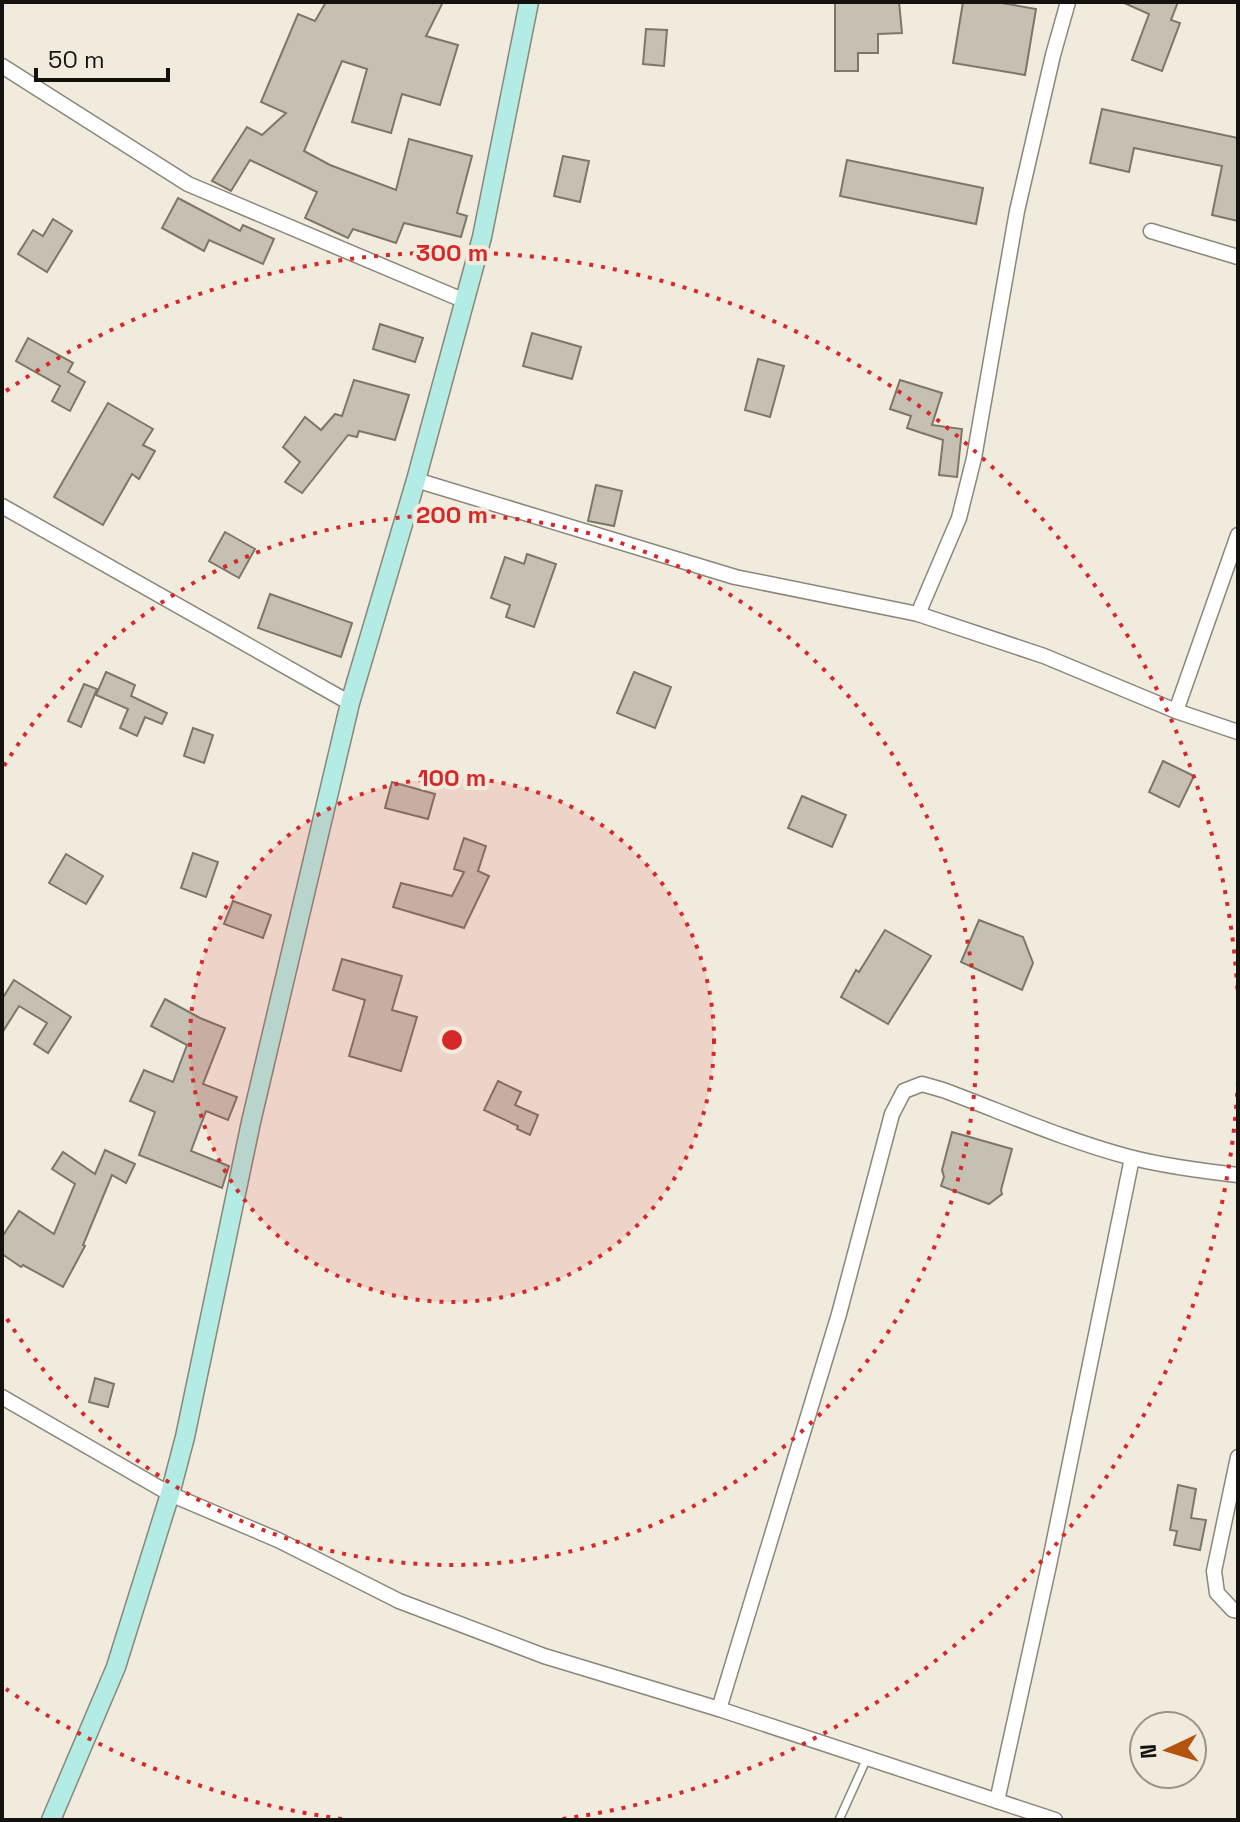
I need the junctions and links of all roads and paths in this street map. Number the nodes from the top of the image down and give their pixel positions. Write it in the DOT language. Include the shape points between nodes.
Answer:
graph roads {
  1 [pos="529,2"];
  2 [pos="1068,2"];
  3 [pos="2,66"];
  4 [pos="1151,231"];
  5 [pos="1238,257"];
  6 [pos="465,301"];
  7 [pos="416,480"];
  8 [pos="2,506"];
  9 [pos="1238,535"];
  10 [pos="918,614"];
  11 [pos="350,703"];
  12 [pos="1176,711"];
  13 [pos="1238,732"];
  14 [pos="1132,1158"];
  15 [pos="1238,1175"];
  16 [pos="2,1397"];
  17 [pos="1238,1457"];
  18 [pos="170,1494"];
  19 [pos="1238,1611"];
  20 [pos="719,1709"];
  21 [pos="867,1758"];
  22 [pos="997,1801"];
  23 [pos="51,1820"];
  24 [pos="839,1820"];
  25 [pos="1055,1820"];
  1 -- 6 [label="street"];
  2 -- 10 [label="street" via="1017,211 974,458 959,518"];
  3 -- 6 [label="street" via="188,184"];
  4 -- 5 [label="street"];
  6 -- 7 [label="street"];
  7 -- 10 [label="street" via="735,577"];
  7 -- 11 [label="street"];
  8 -- 11 [label="street"];
  9 -- 12 [label="street"];
  10 -- 12 [label="street" via="1044,656"];
  11 -- 18 [label="street"];
  12 -- 13 [label="street"];
  14 -- 15 [label="street"];
  14 -- 20 [label="street" via="943,1090 922,1084 904,1091 892,1114 839,1314"];
  14 -- 22 [label="street"];
  16 -- 18 [label="street"];
  17 -- 19 [label="street" via="1214,1571 1217,1593"];
  18 -- 20 [label="street" via="278,1540 399,1601 544,1656"];
  18 -- 23 [label="street" via="116,1667"];
  20 -- 21 [label="street"];
  21 -- 22 [label="street"];
  21 -- 24 [label="lane"];
  22 -- 25 [label="street"];
}
